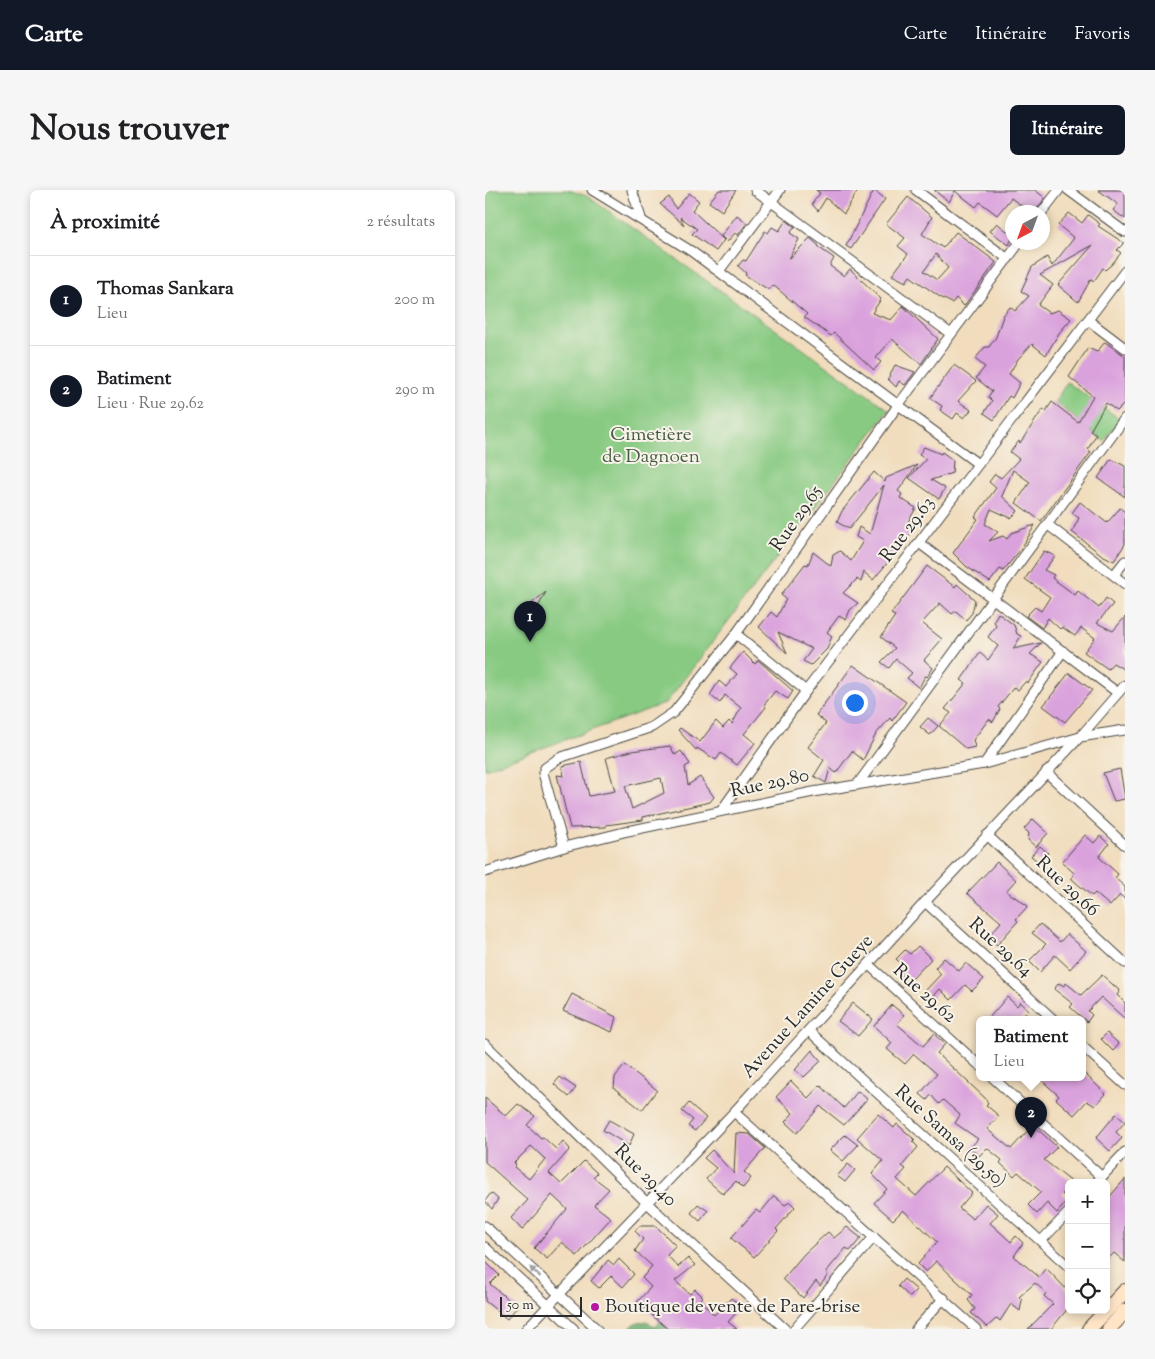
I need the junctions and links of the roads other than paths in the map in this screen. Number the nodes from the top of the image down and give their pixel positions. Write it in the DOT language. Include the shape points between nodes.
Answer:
graph roads {
  1 [pos="592,190"];
  2 [pos="632,190"];
  3 [pos="755,190"];
  4 [pos="780,190"];
  5 [pos="916,190"];
  6 [pos="1059,190"];
  7 [pos="1068,190"];
  8 [pos="770,201"];
  9 [pos="1047,205"];
  10 [pos="641,218"];
  11 [pos="1125,232"];
  12 [pos="1014,250"];
  13 [pos="1008,259"];
  14 [pos="719,271"];
  15 [pos="1125,271"];
  16 [pos="1088,320"];
  17 [pos="951,334"];
  18 [pos="1125,348"];
  19 [pos="899,404"];
  20 [pos="1125,418"];
  21 [pos="978,464"];
  22 [pos="1047,525"];
  23 [pos="919,543"];
  24 [pos="1125,561"];
  25 [pos="1114,576"];
  26 [pos="1125,584"];
  27 [pos="993,597"];
  28 [pos="736,634"];
  29 [pos="1063,651"];
  30 [pos="1125,685"];
  31 [pos="806,691"];
  32 [pos="1118,693"];
  33 [pos="1125,730"];
  34 [pos="1081,737"];
  35 [pos="984,764"];
  36 [pos="1046,772"];
  37 [pos="857,785"];
  38 [pos="721,811"];
  39 [pos="987,835"];
  40 [pos="1125,845"];
  41 [pos="564,847"];
  42 [pos="485,872"];
  43 [pos="925,902"];
  44 [pos="1125,963"];
  45 [pos="869,965"];
  46 [pos="1050,1016"];
  47 [pos="809,1031"];
  48 [pos="485,1044"];
  49 [pos="1086,1050"];
  50 [pos="976,1062"];
  51 [pos="996,1081"];
  52 [pos="1125,1085"];
  53 [pos="734,1112"];
  54 [pos="1125,1152"];
  55 [pos="1098,1179"];
  56 [pos="1100,1179"];
  57 [pos="646,1202"];
  58 [pos="1065,1216"];
  59 [pos="485,1226"];
  60 [pos="874,1237"];
  61 [pos="1041,1241"];
  62 [pos="485,1246"];
  63 [pos="1065,1263"];
  64 [pos="1125,1291"];
  65 [pos="559,1294"];
  66 [pos="944,1298"];
  67 [pos="548,1305"];
  68 [pos="1117,1312"];
  69 [pos="526,1329"];
  70 [pos="574,1329"];
  71 [pos="597,1329"];
  72 [pos="785,1329"];
  73 [pos="794,1329"];
  74 [pos="916,1329"];
  75 [pos="976,1329"];
  76 [pos="1089,1329"];
  77 [pos="1109,1329"];
  1 -- 10 [label="street"];
  2 -- 10 [label="street"];
  3 -- 8 [label="street"];
  4 -- 8 [label="street"];
  5 -- 13 [label="street"];
  6 -- 9 [label="street"];
  7 -- 11 [label="street"];
  8 -- 14 [label="street"];
  8 -- 17 [label="street"];
  10 -- 14 [label="street"];
  12 -- 13 [label="street, Rue 29.65"];
  13 -- 17 [label="street, Rue 29.65"];
  14 -- 19 [label="street"];
  15 -- 16 [label="street, Rue 29.63"];
  16 -- 18 [label="street"];
  16 -- 21 [label="street, Rue 29.63"];
  17 -- 19 [label="street, Rue 29.65"];
  19 -- 21 [label="street"];
  19 -- 28 [label="street, Rue 29.65"];
  20 -- 22 [label="street"];
  21 -- 23 [label="street, Rue 29.63"];
  22 -- 25 [label="street"];
  22 -- 27 [label="street"];
  23 -- 27 [label="street"];
  23 -- 31 [label="street, Rue 29.63"];
  24 -- 25 [label="street"];
  25 -- 26 [label="street"];
  27 -- 29 [label="street"];
  27 -- 37 [label="street"];
  28 -- 31 [label="street"];
  28 -- 41 [label="street, Rue 29.65" via="673,712 661,722 559,758 545,768 543,773"];
  29 -- 32 [label="street"];
  29 -- 35 [label="street"];
  30 -- 32 [label="street, Avenue Lamine Gueye"];
  31 -- 38 [label="street, Rue 29.63"];
  32 -- 34 [label="street, Avenue Lamine Gueye"];
  33 -- 34 [label="street"];
  34 -- 35 [label="street, Rue 29.80"];
  34 -- 36 [label="street, Avenue Lamine Gueye"];
  35 -- 37 [label="street, Rue 29.80"];
  36 -- 39 [label="street, Avenue Lamine Gueye"];
  36 -- 40 [label="street"];
  37 -- 38 [label="street, Rue 29.80"];
  38 -- 41 [label="street, Rue 29.80"];
  39 -- 43 [label="street, Avenue Lamine Gueye"];
  39 -- 44 [label="street, Rue 29.66"];
  41 -- 42 [label="street, Rue 29.80"];
  43 -- 45 [label="street, Avenue Lamine Gueye"];
  43 -- 46 [label="street, Rue 29.64"];
  45 -- 47 [label="street, Avenue Lamine Gueye"];
  45 -- 50 [label="street, Rue 29.62"];
  47 -- 53 [label="street, Avenue Lamine Gueye"];
  47 -- 61 [label="street, Rue Samsa (29.50)"];
  48 -- 57 [label="street, Rue 29.40"];
  49 -- 52 [label="street"];
  51 -- 55 [label="street"];
  53 -- 57 [label="street, Avenue Lamine Gueye"];
  53 -- 60 [label="street"];
  54 -- 56 [label="street"];
  57 -- 65 [label="street, Avenue Lamine Gueye"];
  57 -- 72 [label="street, Rue 29.40"];
  58 -- 61 [label="street"];
  65 -- 59 [label="street, one-way"];
  60 -- 66 [label="street"];
  60 -- 73 [label="street"];
  61 -- 63 [label="street, Rue Samsa (29.50)"];
  62 -- 67 [label="street"];
  64 -- 68 [label="main road"];
  65 -- 67 [label="street, Avenue Lamine Gueye"];
  65 -- 71 [label="street"];
  66 -- 74 [label="street"];
  66 -- 75 [label="street"];
  67 -- 69 [label="street, Avenue Lamine Gueye"];
  67 -- 70 [label="street"];
  68 -- 76 [label="main road"];
  68 -- 77 [label="main road"];
}
